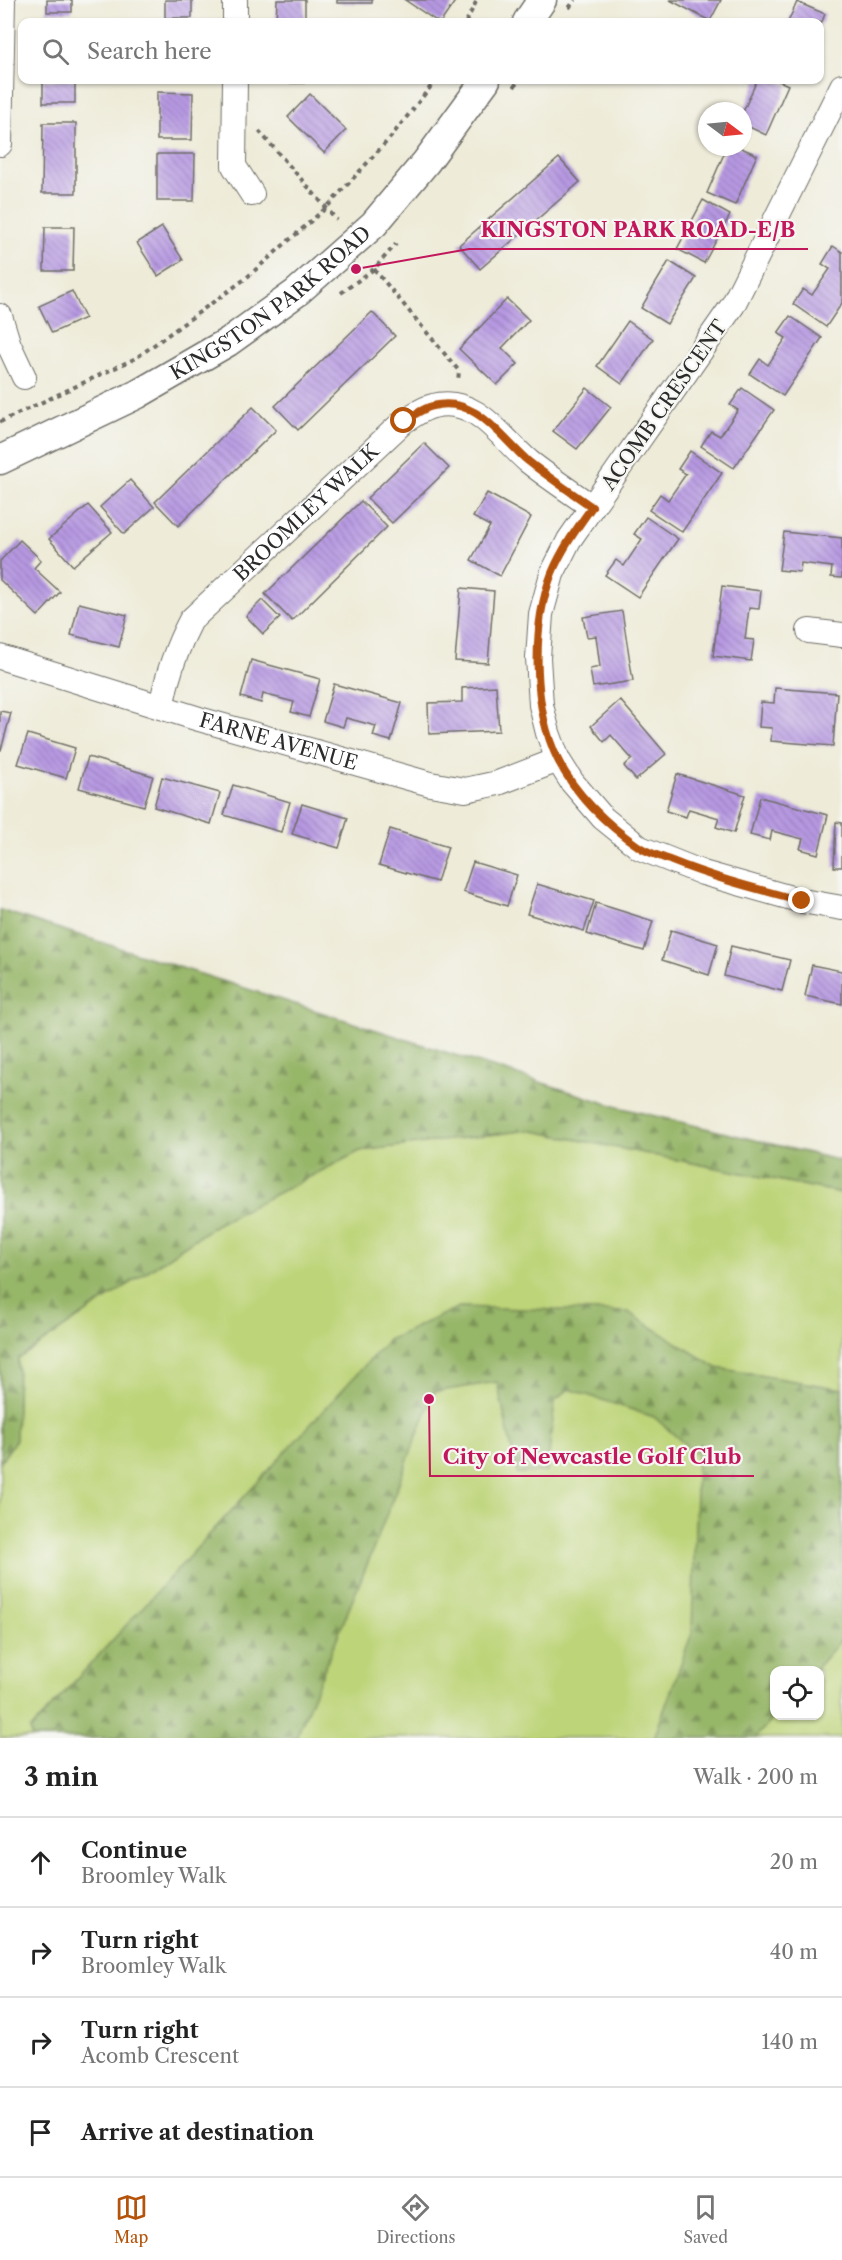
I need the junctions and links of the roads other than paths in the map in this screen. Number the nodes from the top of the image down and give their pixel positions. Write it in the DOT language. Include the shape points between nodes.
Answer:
graph roads {
  1 [pos="3,0"];
  2 [pos="235,0"];
  3 [pos="542,0"];
  4 [pos="235,18"];
  5 [pos="530,18"];
  6 [pos="1,43"];
  7 [pos="235,84"];
  8 [pos="483,84"];
  9 [pos="842,86"];
  10 [pos="832,130"];
  11 [pos="0,144"];
  12 [pos="252,194"];
  13 [pos="0,316"];
  14 [pos="24,377"];
  15 [pos="0,460"];
  16 [pos="592,507"];
  17 [pos="809,631"];
  18 [pos="842,635"];
  19 [pos="0,657"];
  20 [pos="161,707"];
  21 [pos="558,760"];
  22 [pos="842,908"];
  1 -- 6 [label="street"];
  2 -- 4 [label="street"];
  3 -- 5 [label="street"];
  6 -- 11 [label="street"];
  7 -- 12 [label="street" via="234,166"];
  8 -- 15 [label="street, KINGSTON PARK ROAD" via="374,224 296,293 228,342 138,394"];
  9 -- 10 [label="street, ACOMB CRESCENT"];
  10 -- 16 [label="street, ACOMB CRESCENT" via="733,305"];
  13 -- 14 [label="street"];
  16 -- 20 [label="street, BROOMLEY WALK" via="527,460 477,413 455,405 432,406 404,421 190,620 178,643"];
  16 -- 21 [label="street, ACOMB CRESCENT" via="552,574 541,614 541,705"];
  17 -- 18 [label="street"];
  19 -- 20 [label="street, FARNE AVENUE"];
  20 -- 21 [label="street, FARNE AVENUE" via="430,784 465,790 498,783"];
  21 -- 22 [label="street, ACOMB CRESCENT" via="603,818 640,848 703,873"];
}
